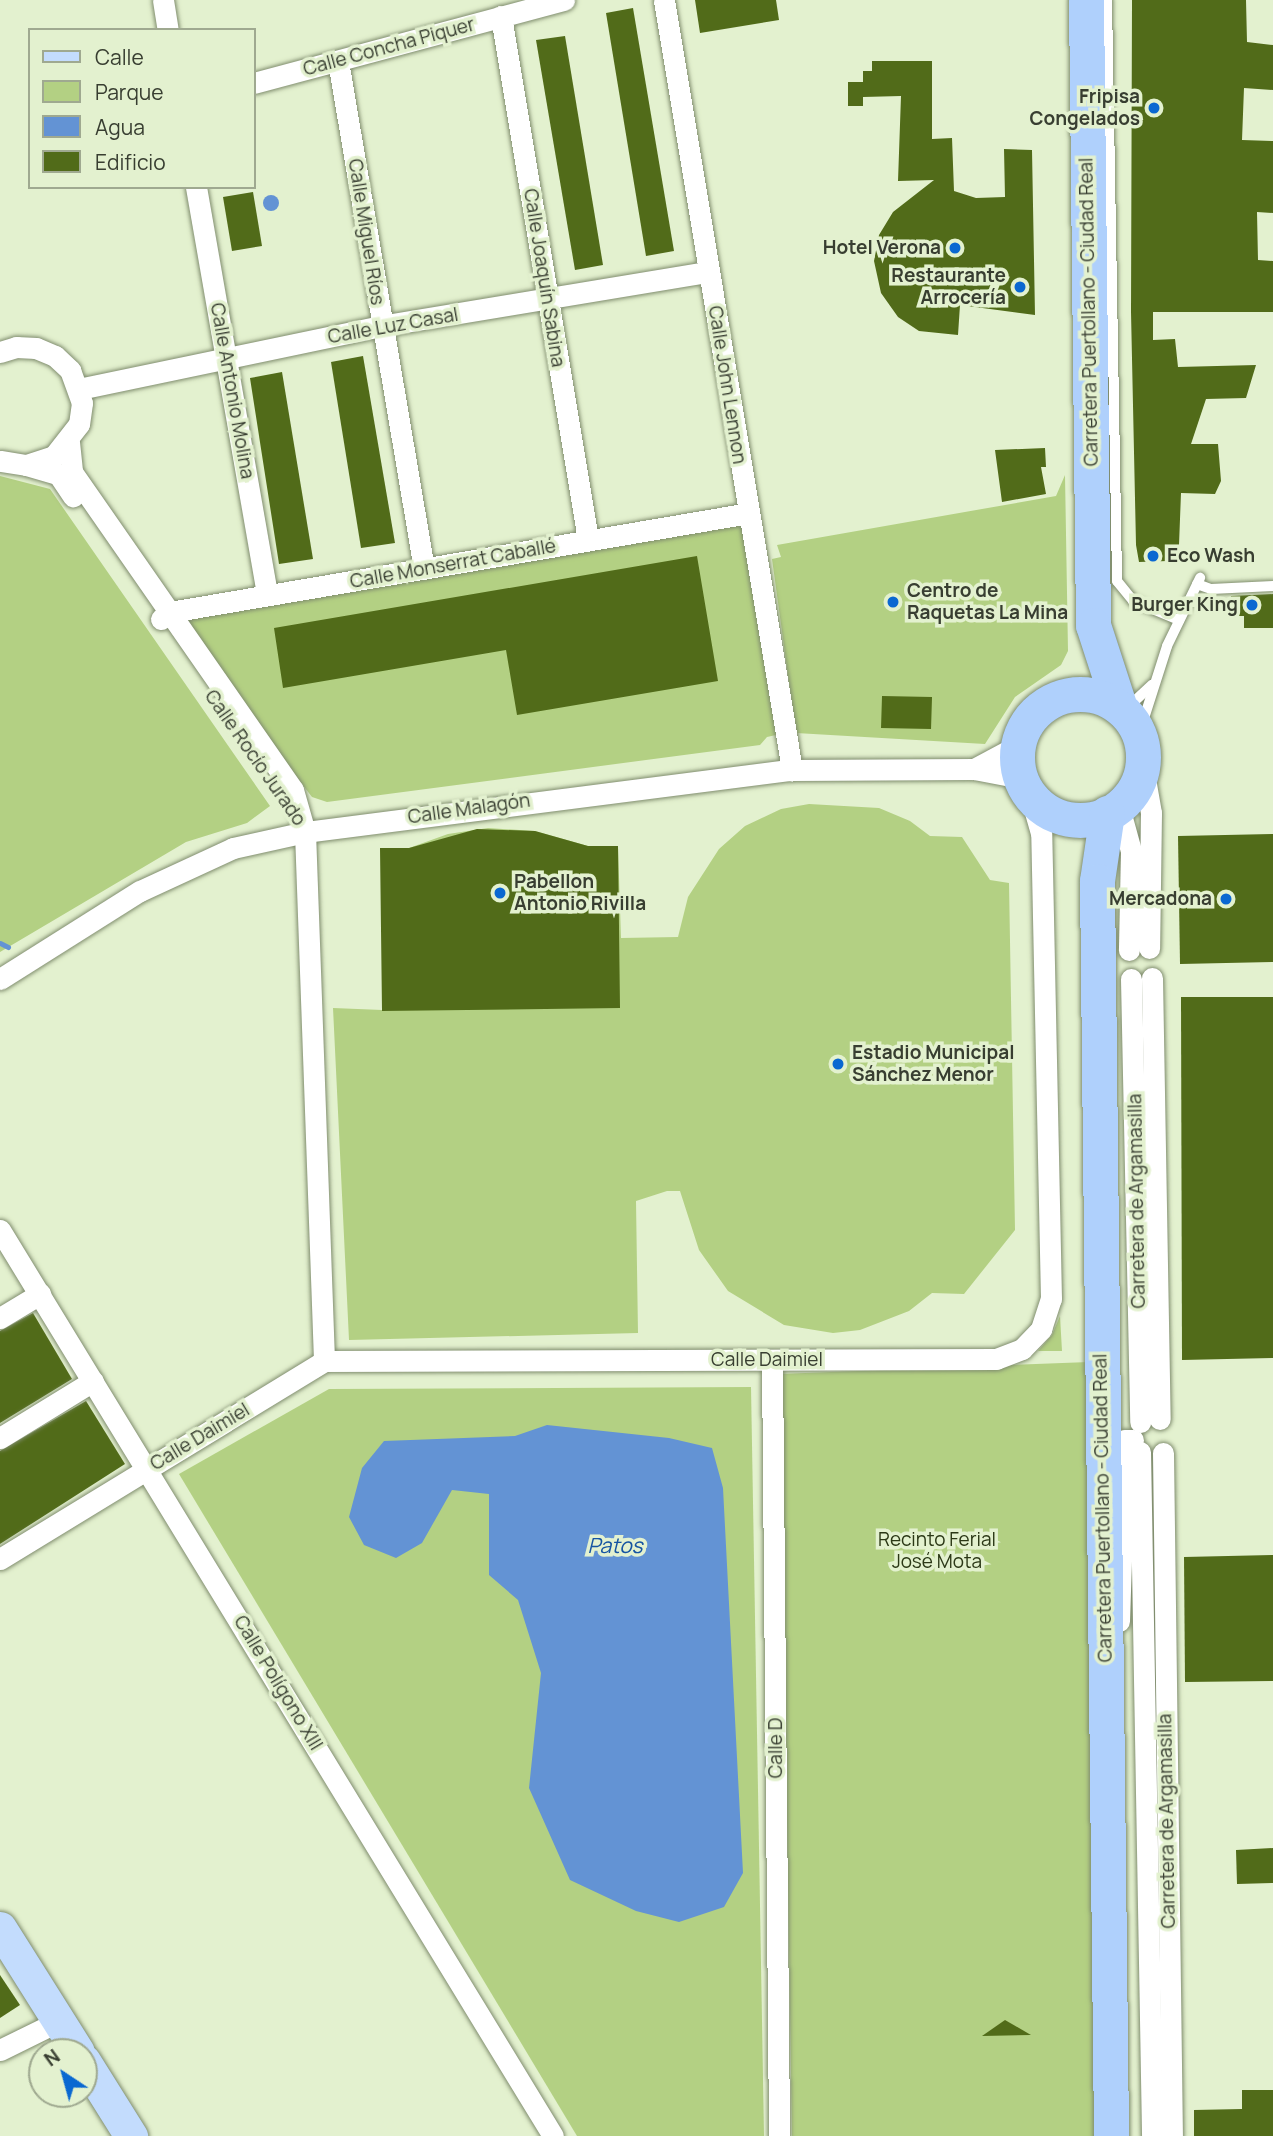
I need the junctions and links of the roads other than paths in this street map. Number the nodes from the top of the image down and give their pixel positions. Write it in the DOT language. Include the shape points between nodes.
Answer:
graph roads {
  1 [pos="163,0"];
  2 [pos="564,0"];
  3 [pos="664,0"];
  4 [pos="1086,0"];
  5 [pos="1107,0"];
  6 [pos="501,16"];
  7 [pos="169,28"];
  8 [pos="338,61"];
  9 [pos="256,82"];
  10 [pos="196,189"];
  11 [pos="708,272"];
  12 [pos="547,301"];
  13 [pos="381,326"];
  14 [pos="1,351"];
  15 [pos="226,356"];
  16 [pos="79,389"];
  17 [pos="69,442"];
  18 [pos="0,461"];
  19 [pos="26,466"];
  20 [pos="748,513"];
  21 [pos="588,540"];
  22 [pos="424,569"];
  23 [pos="1273,586"];
  24 [pos="267,596"];
  25 [pos="165,616"];
  26 [pos="1179,620"];
  27 [pos="1093,625"];
  28 [pos="1154,683"];
  29 [pos="1068,695"];
  30 [pos="1131,730"];
  31 [pos="974,769"];
  32 [pos="792,770"];
  33 [pos="1023,773"];
  34 [pos="1113,810"];
  35 [pos="1062,817"];
  36 [pos="305,832"];
  37 [pos="1097,881"];
  38 [pos="1139,949"];
  39 [pos="1142,978"];
  40 [pos="0,979"];
  41 [pos="0,1230"];
  42 [pos="40,1294"];
  43 [pos="0,1318"];
  44 [pos="772,1360"];
  45 [pos="324,1362"];
  46 [pos="93,1381"];
  47 [pos="1143,1433"];
  48 [pos="0,1437"];
  49 [pos="1163,1453"];
  50 [pos="148,1469"];
  51 [pos="1164,1505"];
  52 [pos="1142,1506"];
  53 [pos="0,1559"];
  54 [pos="1105,1656"];
  55 [pos="0,1928"];
  56 [pos="59,2021"];
  57 [pos="69,2038"];
  58 [pos="0,2050"];
  59 [pos="98,2083"];
  60 [pos="131,2136"];
  61 [pos="553,2136"];
  62 [pos="779,2136"];
  63 [pos="1111,2136"];
  64 [pos="1153,2136"];
  65 [pos="1171,2136"];
  1 -- 7 [label="street"];
  2 -- 6 [label="street, Calle Concha Piquer"];
  3 -- 11 [label="street, Calle John Lennon"];
  4 -- 27 [label="highway, Carretera Puertollano - Ciudad Real"];
  5 -- 26 [label="lane" via="1118,581 1133,601"];
  6 -- 8 [label="street, Calle Concha Piquer"];
  6 -- 12 [label="street, Calle Joaquín Sabina"];
  8 -- 9 [label="street, Calle Concha Piquer"];
  8 -- 13 [label="street, Calle Miguel Ríos"];
  10 -- 15 [label="street, Calle Antonio Molina"];
  11 -- 12 [label="street, Calle Luz Casal"];
  11 -- 20 [label="street, Calle John Lennon"];
  12 -- 13 [label="street, Calle Luz Casal"];
  12 -- 21 [label="street, Calle Joaquín Sabina"];
  13 -- 15 [label="street, Calle Luz Casal"];
  13 -- 22 [label="street, Calle Miguel Ríos"];
  14 -- 16 [label="street" via="36,348 55,356 70,370"];
  15 -- 16 [label="street, Calle Luz Casal"];
  15 -- 24 [label="street, Calle Antonio Molina"];
  16 -- 17 [label="street" via="79,424"];
  17 -- 19 [label="street" via="54,456"];
  17 -- 25 [label="street, Calle Rocío Jurado" via="72,472"];
  18 -- 19 [label="street, Calle Rocío Jurado"];
  19 -- 25 [label="street, Calle Rocío Jurado" via="58,474"];
  20 -- 21 [label="street, Calle Monserrat Caballé"];
  20 -- 32 [label="street, Calle John Lennon"];
  21 -- 22 [label="street, Calle Monserrat Caballé"];
  22 -- 24 [label="street, Calle Monserrat Caballé"];
  23 -- 26 [label="lane" via="1210,589 1199,581"];
  24 -- 25 [label="street, Calle Monserrat Caballé"];
  25 -- 36 [label="street, Calle Rocío Jurado"];
  26 -- 28 [label="lane"];
  27 -- 29 [label="highway, Carretera Puertollano - Ciudad Real"];
  27 -- 30 [label="highway, Carretera Puertollano - Ciudad Real"];
  28 -- 30 [label="lane"];
  28 -- 30 [label="lane"];
  29 -- 30 [label="highway" via="1090,694"];
  29 -- 33 [label="highway" via="1031,718"];
  30 -- 34 [label="highway" via="1133,790"];
  30 -- 38 [label="street" via="1151,813"];
  31 -- 32 [label="street, Calle Malagón"];
  31 -- 33 [label="street, Calle Malagón"];
  31 -- 33 [label="street, Calle Malagón"];
  32 -- 36 [label="street, Calle Malagón"];
  33 -- 35 [label="highway"];
  33 -- 44 [label="street, Calle Daimiel" via="1041,833 1051,1299 1041,1329 1022,1349 996,1359"];
  34 -- 35 [label="highway" via="1085,819"];
  34 -- 37 [label="highway, Carretera Puertollano - Ciudad Real"];
  34 -- 38 [label="street" via="1131,851"];
  35 -- 37 [label="highway, Carretera Puertollano - Ciudad Real"];
  36 -- 40 [label="street, Calle Malagón" via="233,848 140,891"];
  36 -- 45 [label="street"];
  37 -- 54 [label="highway, Carretera Puertollano - Ciudad Real"];
  38 -- 39 [label="street" via="1123,965"];
  38 -- 39 [label="street" via="1158,962"];
  39 -- 47 [label="street, Carretera de Argamasilla"];
  41 -- 42 [label="street, Calle Polígono XIII"];
  42 -- 43 [label="street"];
  42 -- 46 [label="street, Calle Polígono XIII"];
  44 -- 45 [label="street, Calle Daimiel"];
  44 -- 62 [label="street, Calle D"];
  45 -- 50 [label="street, Calle Daimiel"];
  46 -- 48 [label="street"];
  46 -- 50 [label="street, Calle Polígono XIII"];
  47 -- 49 [label="street" via="1151,1456"];
  47 -- 49 [label="street, Carretera de Argamasilla" via="1172,1433"];
  47 -- 52 [label="street, Carretera de Argamasilla"];
  47 -- 54 [label="street, Carretera de Argamasilla" via="1125,1440 1122,1615"];
  49 -- 51 [label="street, Carretera de Argamasilla"];
  50 -- 53 [label="street, Calle Daimiel"];
  50 -- 61 [label="street, Calle Polígono XIII"];
  51 -- 52 [label="street"];
  51 -- 65 [label="street, Carretera de Argamasilla"];
  52 -- 64 [label="street, Carretera de Argamasilla"];
  54 -- 63 [label="highway, Carretera Puertollano - Ciudad Real"];
  55 -- 56 [label="main road"];
  56 -- 57 [label="main road"];
  56 -- 58 [label="street"];
  59 -- 60 [label="main road"];
}
